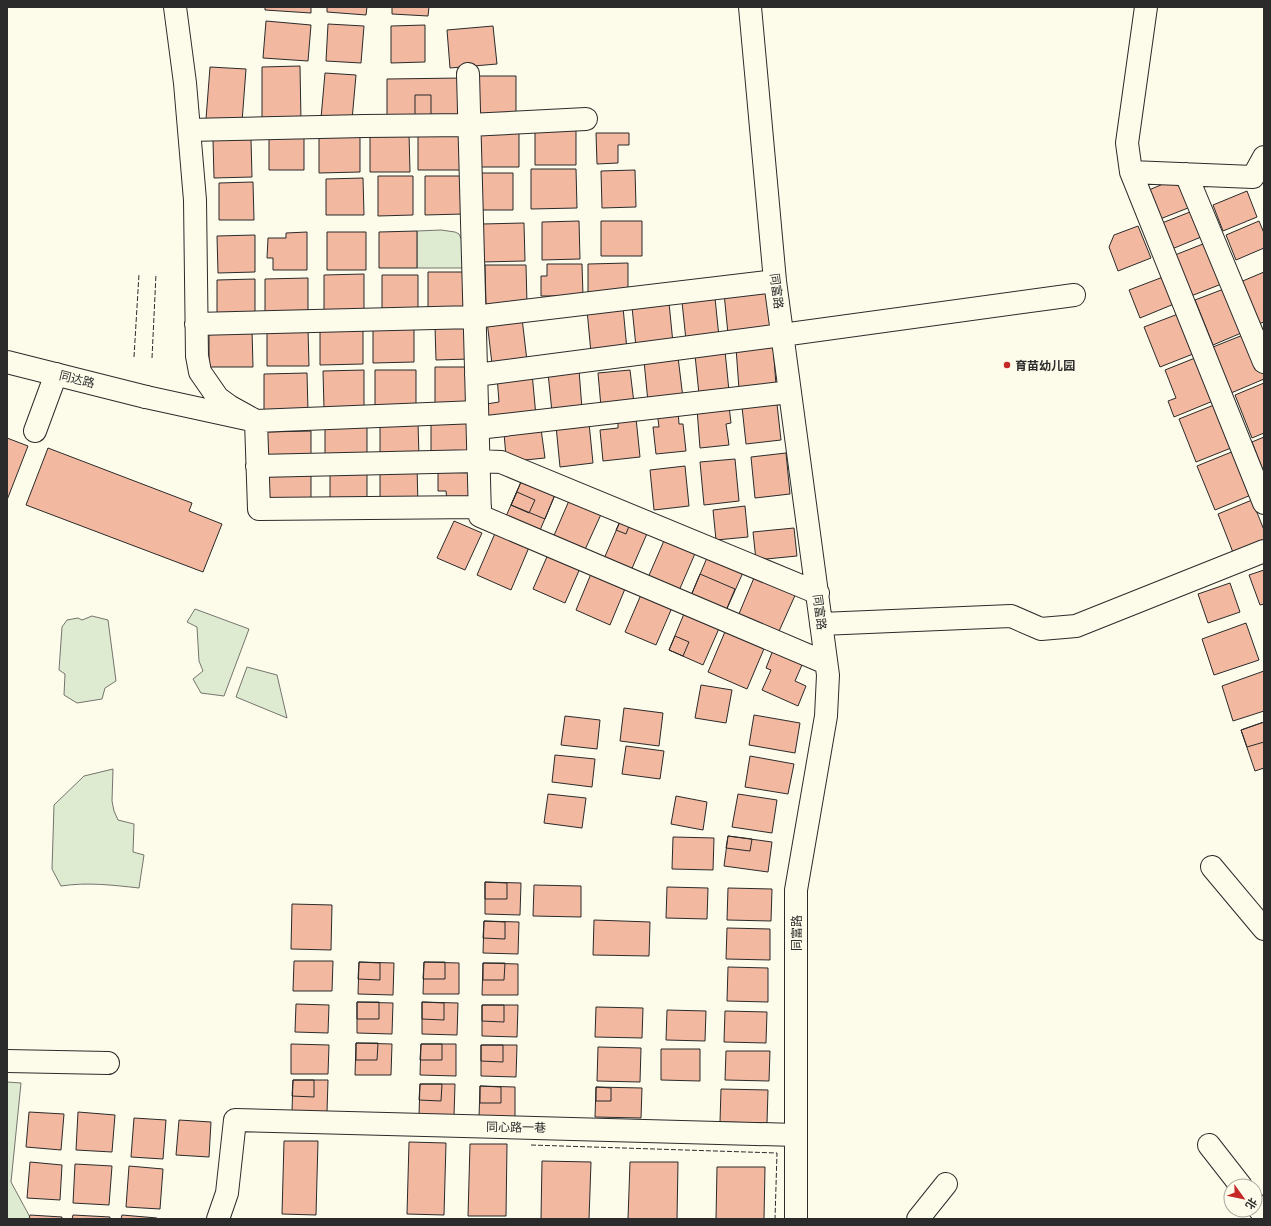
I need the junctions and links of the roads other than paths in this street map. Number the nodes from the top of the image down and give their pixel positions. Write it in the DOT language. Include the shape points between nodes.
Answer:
graph roads {
  1 [pos="175,7"];
  2 [pos="750,7"];
  3 [pos="1146,7"];
  4 [pos="468,74"];
  5 [pos="586,119"];
  6 [pos="469,125"];
  7 [pos="189,130"];
  8 [pos="1264,157"];
  9 [pos="1131,172"];
  10 [pos="1186,174"];
  11 [pos="775,281"];
  12 [pos="1074,295"];
  13 [pos="474,317"];
  14 [pos="196,324"];
  15 [pos="782,335"];
  16 [pos="7,362"];
  17 [pos="1264,362"];
  18 [pos="56,374"];
  19 [pos="476,375"];
  20 [pos="790,392"];
  21 [pos="477,420"];
  22 [pos="256,421"];
  23 [pos="35,432"];
  24 [pos="478,461"];
  25 [pos="257,466"];
  26 [pos="1264,503"];
  27 [pos="480,507"];
  28 [pos="1264,551"];
  29 [pos="818,593"];
  30 [pos="821,624"];
  31 [pos="826,663"];
  32 [pos="1212,867"];
  33 [pos="1264,929"];
  34 [pos="7,1061"];
  35 [pos="108,1063"];
  36 [pos="796,1135"];
  37 [pos="1209,1145"];
  38 [pos="1235,1178"];
  39 [pos="946,1184"];
  40 [pos="218,1219"];
  41 [pos="796,1219"];
  42 [pos="918,1219"];
  1 -- 7 [label="street"];
  2 -- 11 [label="street, 同富路"];
  3 -- 9 [label="street" via="1128,143"];
  4 -- 6 [label="street"];
  5 -- 6 [label="street"];
  6 -- 7 [label="street"];
  6 -- 13 [label="street"];
  7 -- 14 [label="street" via="196,200"];
  8 -- 10 [label="street" via="1253,177"];
  9 -- 10 [label="street"];
  9 -- 26 [label="street"];
  10 -- 17 [label="street"];
  11 -- 13 [label="street"];
  11 -- 15 [label="street, 同富路"];
  12 -- 15 [label="street"];
  13 -- 14 [label="street"];
  13 -- 19 [label="street"];
  14 -- 22 [label="street" via="200,372 218,398"];
  15 -- 19 [label="street"];
  15 -- 20 [label="street, 同富路"];
  16 -- 18 [label="street, 同达路"];
  18 -- 22 [label="street, 同达路"];
  18 -- 23 [label="street"];
  19 -- 21 [label="street"];
  20 -- 21 [label="street, 同达路"];
  20 -- 29 [label="street, 同富路"];
  21 -- 22 [label="street, 同达路"];
  21 -- 24 [label="street"];
  22 -- 25 [label="street"];
  24 -- 25 [label="street"];
  24 -- 27 [label="street"];
  24 -- 29 [label="street" via="501,462"];
  25 -- 27 [label="street" via="259,509"];
  27 -- 31 [label="street" via="480,516"];
  28 -- 30 [label="street" via="1076,626 1041,629 1011,616"];
  29 -- 30 [label="street, 同富路"];
  30 -- 31 [label="street, 同富路"];
  31 -- 36 [label="street, 同富路" via="826,716 796,890"];
  32 -- 33 [label="street"];
  34 -- 35 [label="street"];
  36 -- 40 [label="street, 同心路一巷" via="235,1120 227,1193"];
  36 -- 41 [label="street, 同富路"];
  37 -- 38 [label="street"];
  39 -- 42 [label="street"];
}
